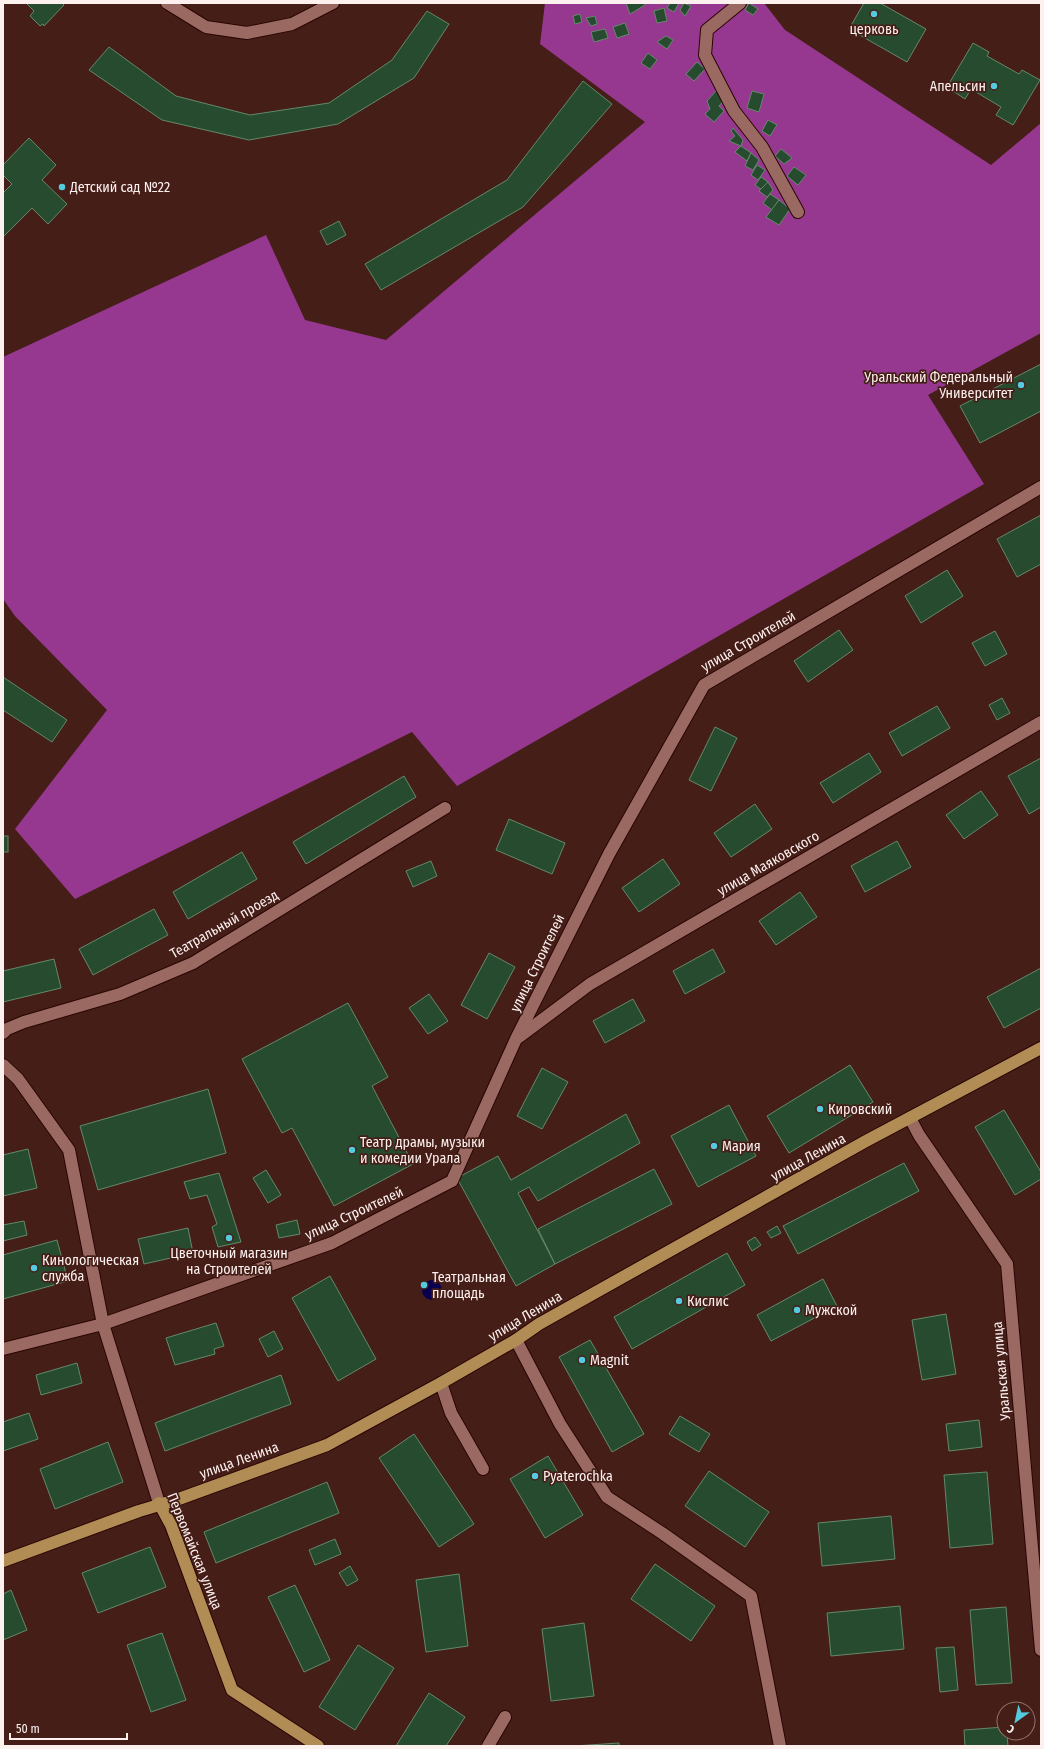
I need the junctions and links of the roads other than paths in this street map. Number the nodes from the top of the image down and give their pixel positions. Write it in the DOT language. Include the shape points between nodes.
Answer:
graph roads {
  1 [pos="167,3"];
  2 [pos="333,3"];
  3 [pos="740,3"];
  4 [pos="798,212"];
  5 [pos="1041,487"];
  6 [pos="1041,722"];
  7 [pos="445,808"];
  8 [pos="3,1033"];
  9 [pos="516,1039"];
  10 [pos="1041,1048"];
  11 [pos="3,1065"];
  12 [pos="910,1118"];
  13 [pos="103,1324"];
  14 [pos="516,1340"];
  15 [pos="3,1349"];
  16 [pos="441,1383"];
  17 [pos="483,1469"];
  18 [pos="159,1504"];
  19 [pos="3,1561"];
  20 [pos="1041,1650"];
  21 [pos="505,1717"];
  22 [pos="318,1746"];
  23 [pos="488,1746"];
  24 [pos="780,1746"];
  1 -- 2 [label="street" via="206,27 247,33 292,24"];
  3 -- 4 [label="street" via="707,30 705,55 734,112 762,148"];
  5 -- 9 [label="street, улица Строителей" via="704,685 608,854"];
  6 -- 9 [label="street, улица Маяковского" via="590,984"];
  7 -- 8 [label="street, Театральный проезд" via="193,963 120,994 24,1022"];
  9 -- 13 [label="street, улица Строителей" via="452,1181 332,1242"];
  10 -- 12 [label="main road, улица Ленина"];
  11 -- 13 [label="street" via="18,1079 69,1150"];
  12 -- 14 [label="main road, улица Ленина" via="546,1320"];
  12 -- 20 [label="street, Уральская улица" via="1007,1264"];
  13 -- 15 [label="street, улица Строителей"];
  13 -- 18 [label="street, Первомайская улица"];
  14 -- 16 [label="main road, улица Ленина"];
  14 -- 24 [label="street" via="560,1424 607,1497 751,1596"];
  16 -- 17 [label="street" via="451,1413"];
  16 -- 18 [label="main road, улица Ленина" via="327,1444"];
  18 -- 19 [label="main road, улица Ленина"];
  18 -- 22 [label="main road, Первомайская улица" via="171,1525 232,1690"];
  21 -- 23 [label="street"];
}
